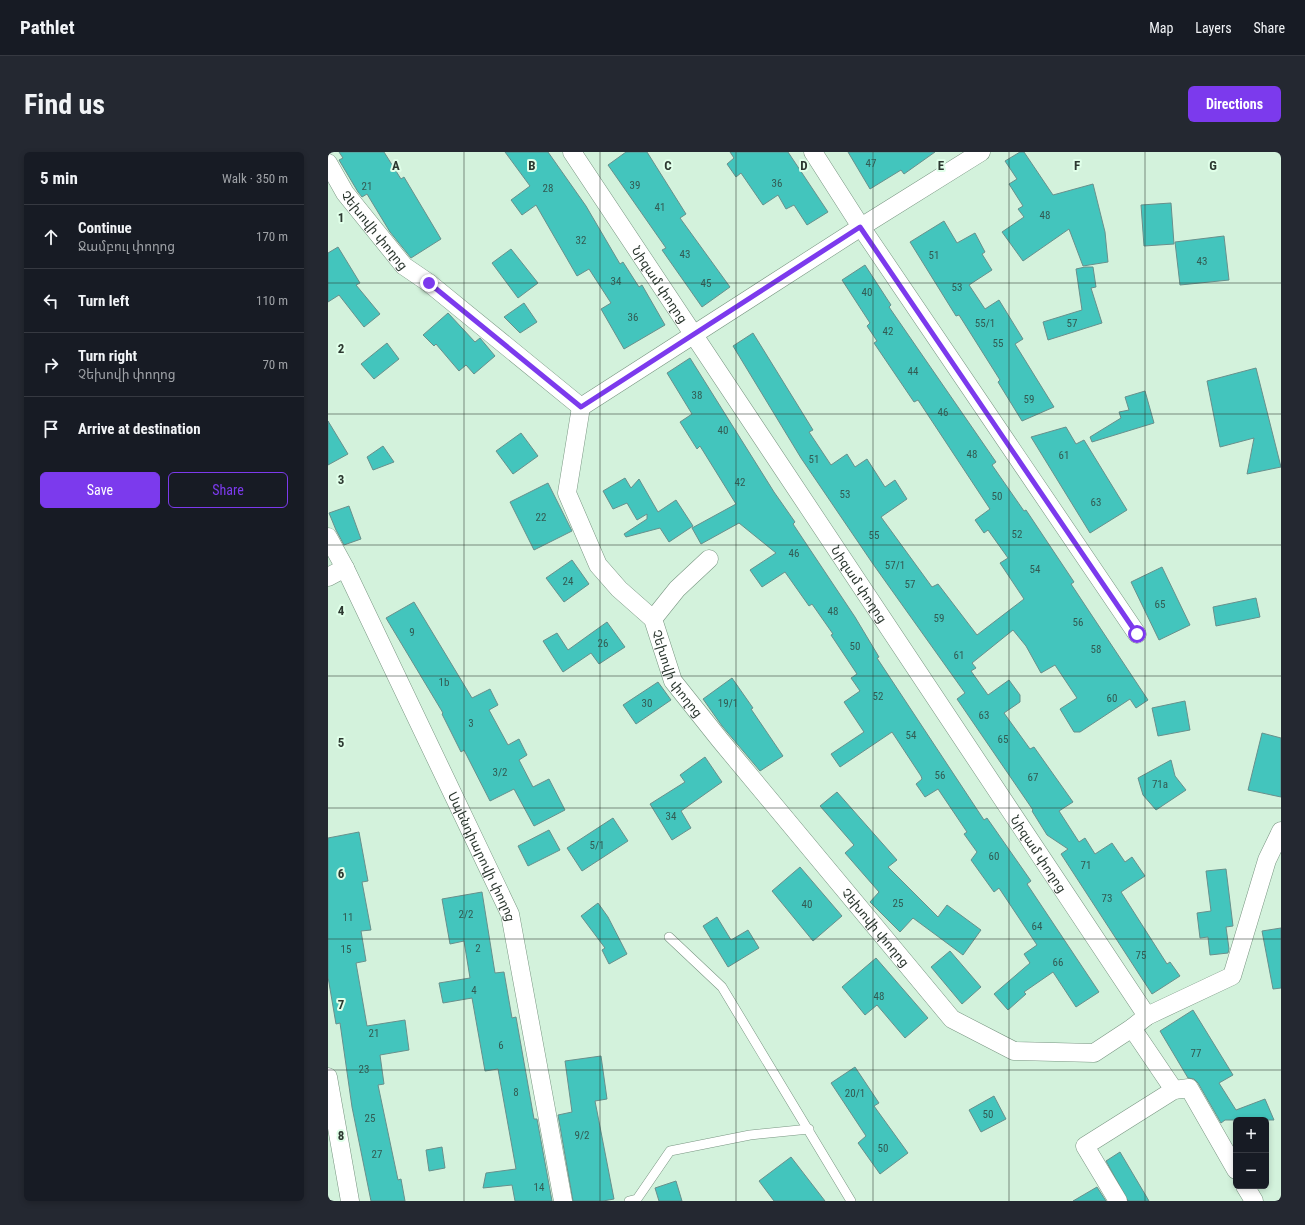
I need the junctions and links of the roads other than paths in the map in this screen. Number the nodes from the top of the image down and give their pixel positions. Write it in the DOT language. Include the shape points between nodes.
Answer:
graph roads {
  1 [pos="572,152"];
  2 [pos="813,152"];
  3 [pos="981,152"];
  4 [pos="328,163"];
  5 [pos="860,227"];
  6 [pos="694,333"];
  7 [pos="581,407"];
  8 [pos="328,538"];
  9 [pos="709,559"];
  10 [pos="345,568"];
  11 [pos="328,577"];
  12 [pos="653,619"];
  13 [pos="1137,634"];
  14 [pos="1281,831"];
  15 [pos="669,937"];
  16 [pos="1146,1016"];
  17 [pos="1132,1028"];
  18 [pos="328,1077"];
  19 [pos="1174,1090"];
  20 [pos="809,1129"];
  21 [pos="1233,1165"];
  22 [pos="1247,1189"];
  23 [pos="350,1201"];
  24 [pos="563,1201"];
  25 [pos="630,1201"];
  26 [pos="851,1201"];
  27 [pos="1118,1201"];
  28 [pos="1254,1201"];
  1 -- 6 [label="street, Նիզամ փողոց"];
  2 -- 5 [label="street"];
  3 -- 5 [label="street"];
  4 -- 7 [label="street, Չեխովի փողոց" via="345,193 404,266 429,283"];
  5 -- 6 [label="street"];
  5 -- 13 [label="street"];
  6 -- 7 [label="street"];
  6 -- 16 [label="street, Նիզամ փողոց"];
  7 -- 12 [label="street, Չեխովի փողոց" via="567,493 598,565 619,589"];
  8 -- 10 [label="street, Սպենդիարովի փողոց"];
  9 -- 12 [label="street" via="677,589"];
  10 -- 11 [label="street"];
  10 -- 24 [label="street, Սպենդիարովի փողոց" via="510,914"];
  12 -- 17 [label="street, Չեխովի փողոց" via="673,681 952,1019 1014,1051 1094,1053"];
  14 -- 16 [label="street, Չեխովի փողոց" via="1267,860 1232,976"];
  15 -- 20 [label="lane" via="722,987"];
  16 -- 17 [label="street, Չեխովի փողոց"];
  17 -- 19 [label="street"];
  18 -- 23 [label="street"];
  19 -- 21 [label="street" via="1189,1088"];
  19 -- 27 [label="street" via="1085,1146"];
  20 -- 25 [label="lane" via="750,1135 670,1151 637,1199"];
  20 -- 26 [label="lane"];
  22 -- 28 [label="street"];
}
